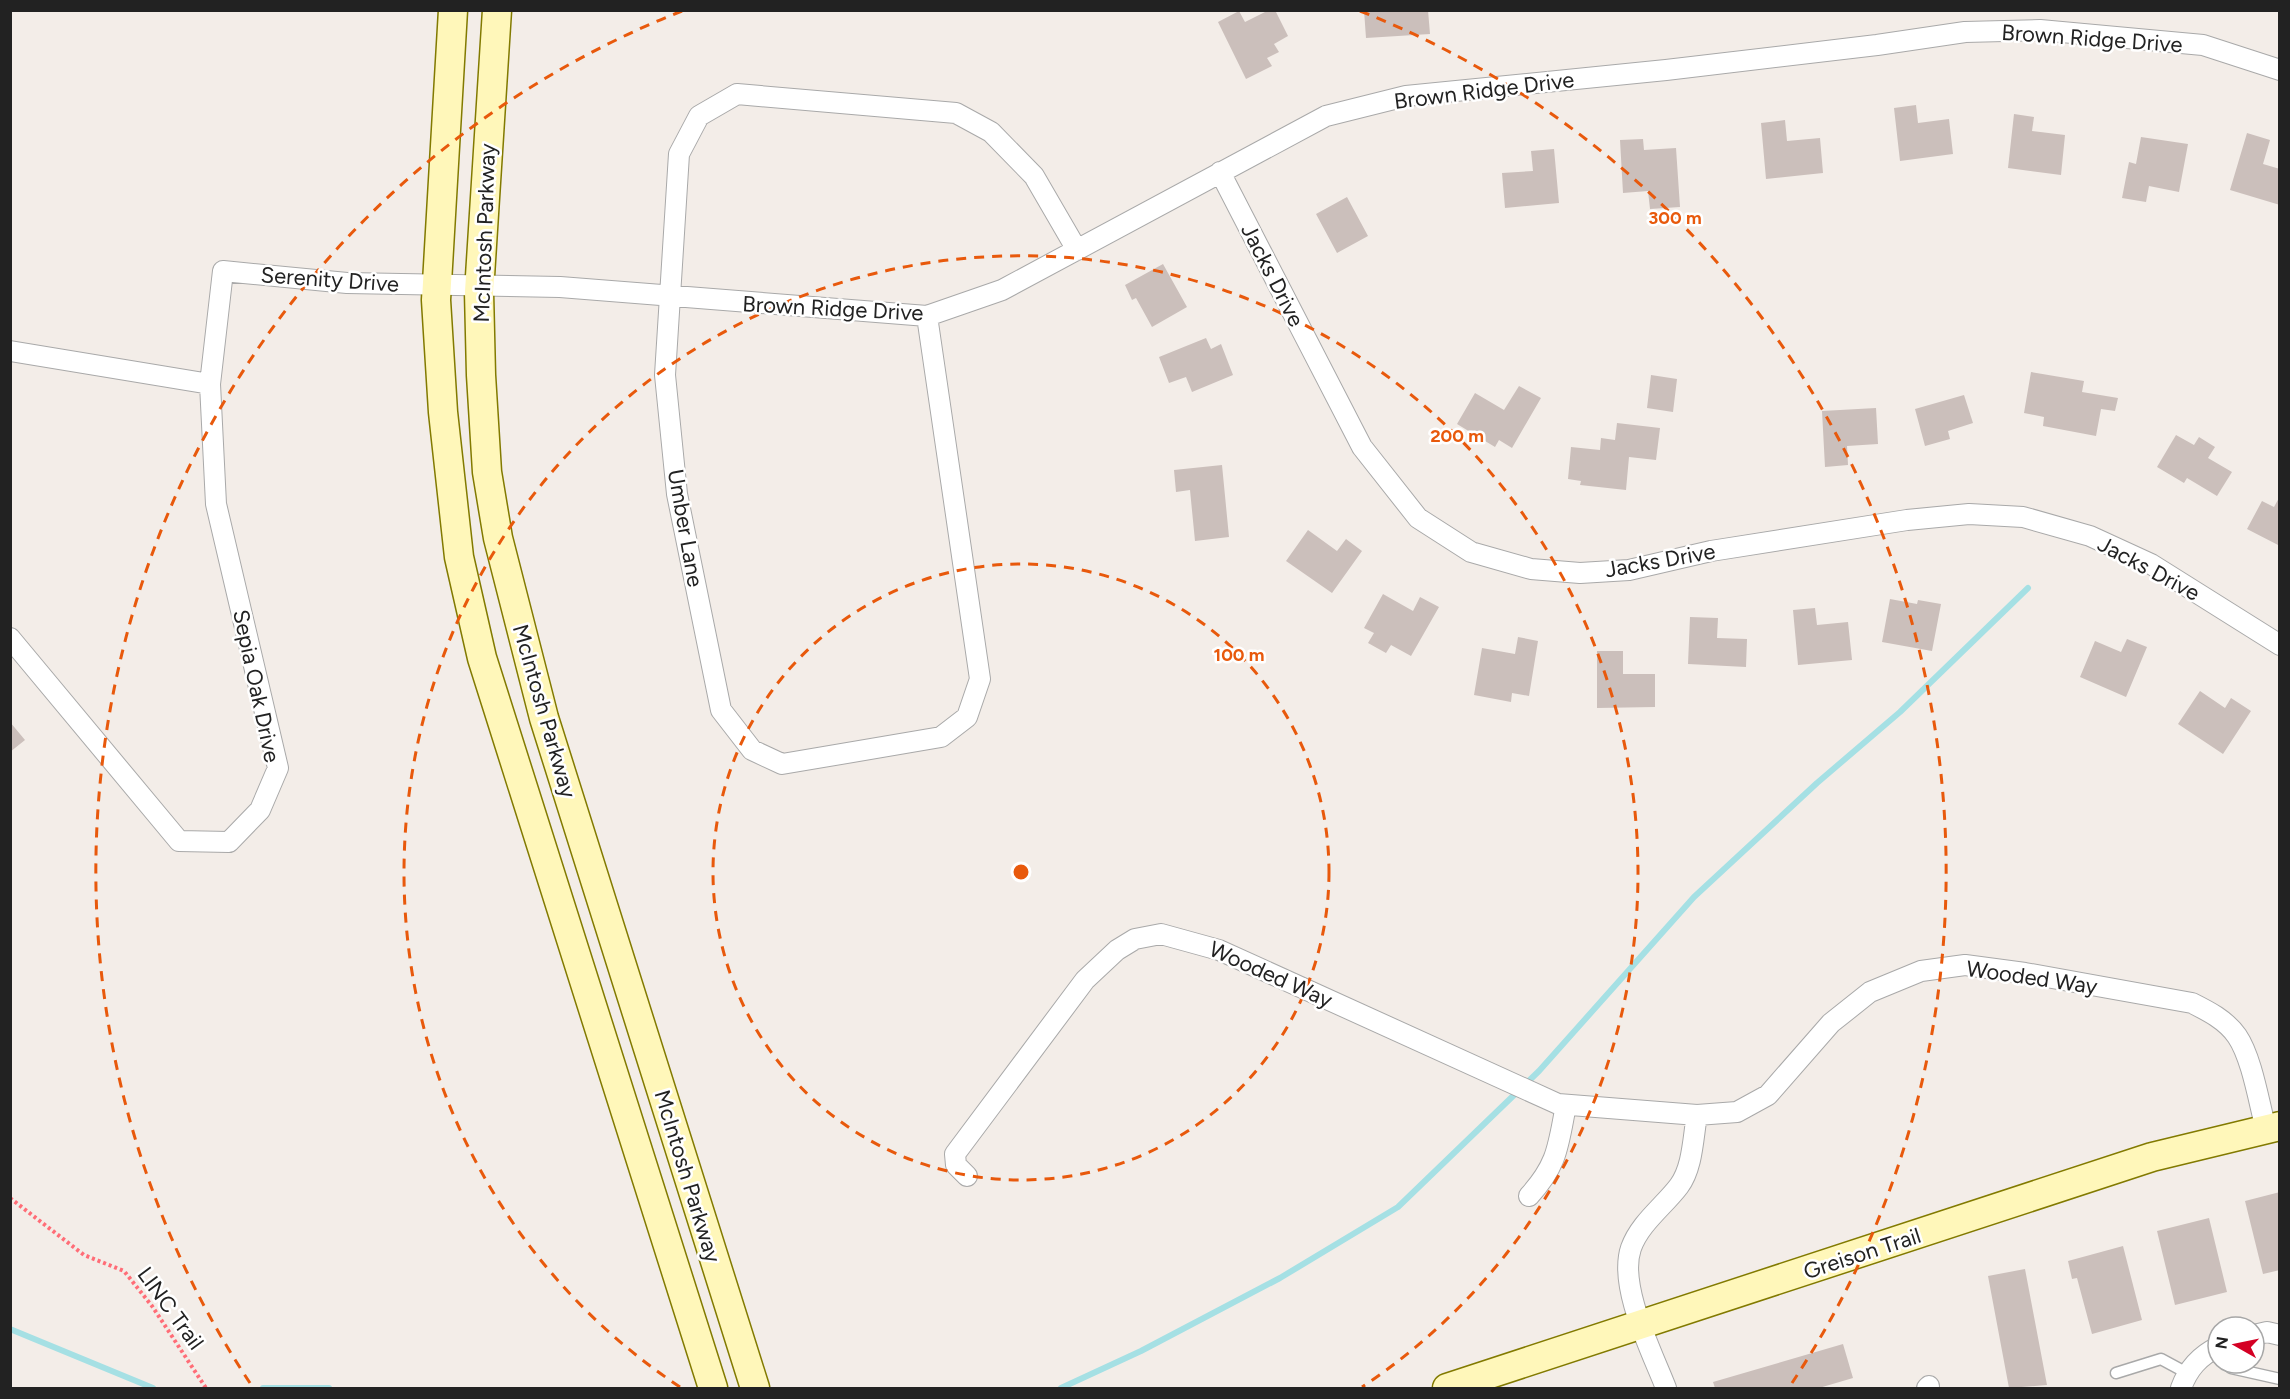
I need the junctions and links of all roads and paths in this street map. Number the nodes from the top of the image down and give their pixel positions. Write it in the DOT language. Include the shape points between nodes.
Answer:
graph roads {
  1 [pos="453,10"];
  2 [pos="497,10"];
  3 [pos="2280,70"];
  4 [pos="1220,172"];
  5 [pos="1077,250"];
  6 [pos="224,271"];
  7 [pos="436,285"];
  8 [pos="480,286"];
  9 [pos="668,297"];
  10 [pos="927,316"];
  11 [pos="10,351"];
  12 [pos="210,384"];
  13 [pos="10,638"];
  14 [pos="2280,645"];
  15 [pos="1566,1105"];
  16 [pos="1697,1115"];
  17 [pos="2273,1127"];
  18 [pos="967,1176"];
  19 [pos="1529,1196"];
  20 [pos="10,1198"];
  21 [pos="1643,1325"];
  22 [pos="2206,1353"];
  23 [pos="2116,1373"];
  24 [pos="2262,1375"];
  25 [pos="2280,1379"];
  26 [pos="2184,1381"];
  27 [pos="206,1389"];
  28 [pos="713,1389"];
  29 [pos="755,1389"];
  30 [pos="1446,1389"];
  31 [pos="1666,1389"];
  1 -- 7 [label="street, McIntosh Parkway"];
  2 -- 8 [label="street, McIntosh Parkway"];
  3 -- 4 [label="street, Brown Ridge Drive" via="2203,45 2040,30 1965,32 1666,70 1406,96 1326,116"];
  4 -- 5 [label="street, Brown Ridge Drive"];
  4 -- 14 [label="street, Jacks Drive" via="1362,447 1418,518 1471,552 1531,569 1580,573 1629,570 1711,551 1906,520 1969,514 2023,517 2090,536 2151,564"];
  5 -- 9 [label="street, Umber Lane" via="1034,176 991,132 956,113 737,94 699,116 679,154"];
  5 -- 10 [label="street, Brown Ridge Drive" via="1002,290"];
  6 -- 7 [label="street, Serenity Drive" via="346,283"];
  6 -- 12 [label="street, Sepia Oak Drive"];
  7 -- 8 [label="street, Serenity Drive"];
  7 -- 28 [label="street, McIntosh Parkway" via="443,412 459,557 482,658"];
  8 -- 9 [label="street, Brown Ridge Drive" via="560,287"];
  8 -- 29 [label="street, McIntosh Parkway" via="487,472 498,538 544,718"];
  9 -- 10 [label="street, Brown Ridge Drive"];
  9 -- 10 [label="street, Umber Lane" via="665,375 677,494 721,710 752,750 782,764 941,737 967,717 980,680"];
  11 -- 12 [label="street"];
  12 -- 13 [label="street, Sepia Oak Drive" via="216,504 278,768 260,810 229,842 179,840"];
  15 -- 16 [label="street, Wooded Way"];
  15 -- 18 [label="street, Wooded Way" via="1532,1094 1219,950 1161,934 1136,939 1085,980 955,1154 956,1165"];
  15 -- 19 [label="street" via="1556,1157 1550,1171"];
  16 -- 17 [label="street, Wooded Way" via="1737,1112 1768,1095 1831,1023 1870,992 1921,971 1965,965 2192,1003 2214,1014 2237,1036"];
  16 -- 21 [label="street" via="1690,1158 1680,1184 1651,1216 1631,1248 1632,1300"];
  17 -- 21 [label="street, Greison Trail" via="2152,1157"];
  20 -- 27 [label="path, LINC Trail" via="84,1255 124,1271 152,1306"];
  21 -- 30 [label="street, Greison Trail"];
  21 -- 31 [label="street"];
  22 -- 26 [label="street"];
  23 -- 26 [label="lane" via="2161,1359"];
  24 -- 25 [label="lane"];
}
